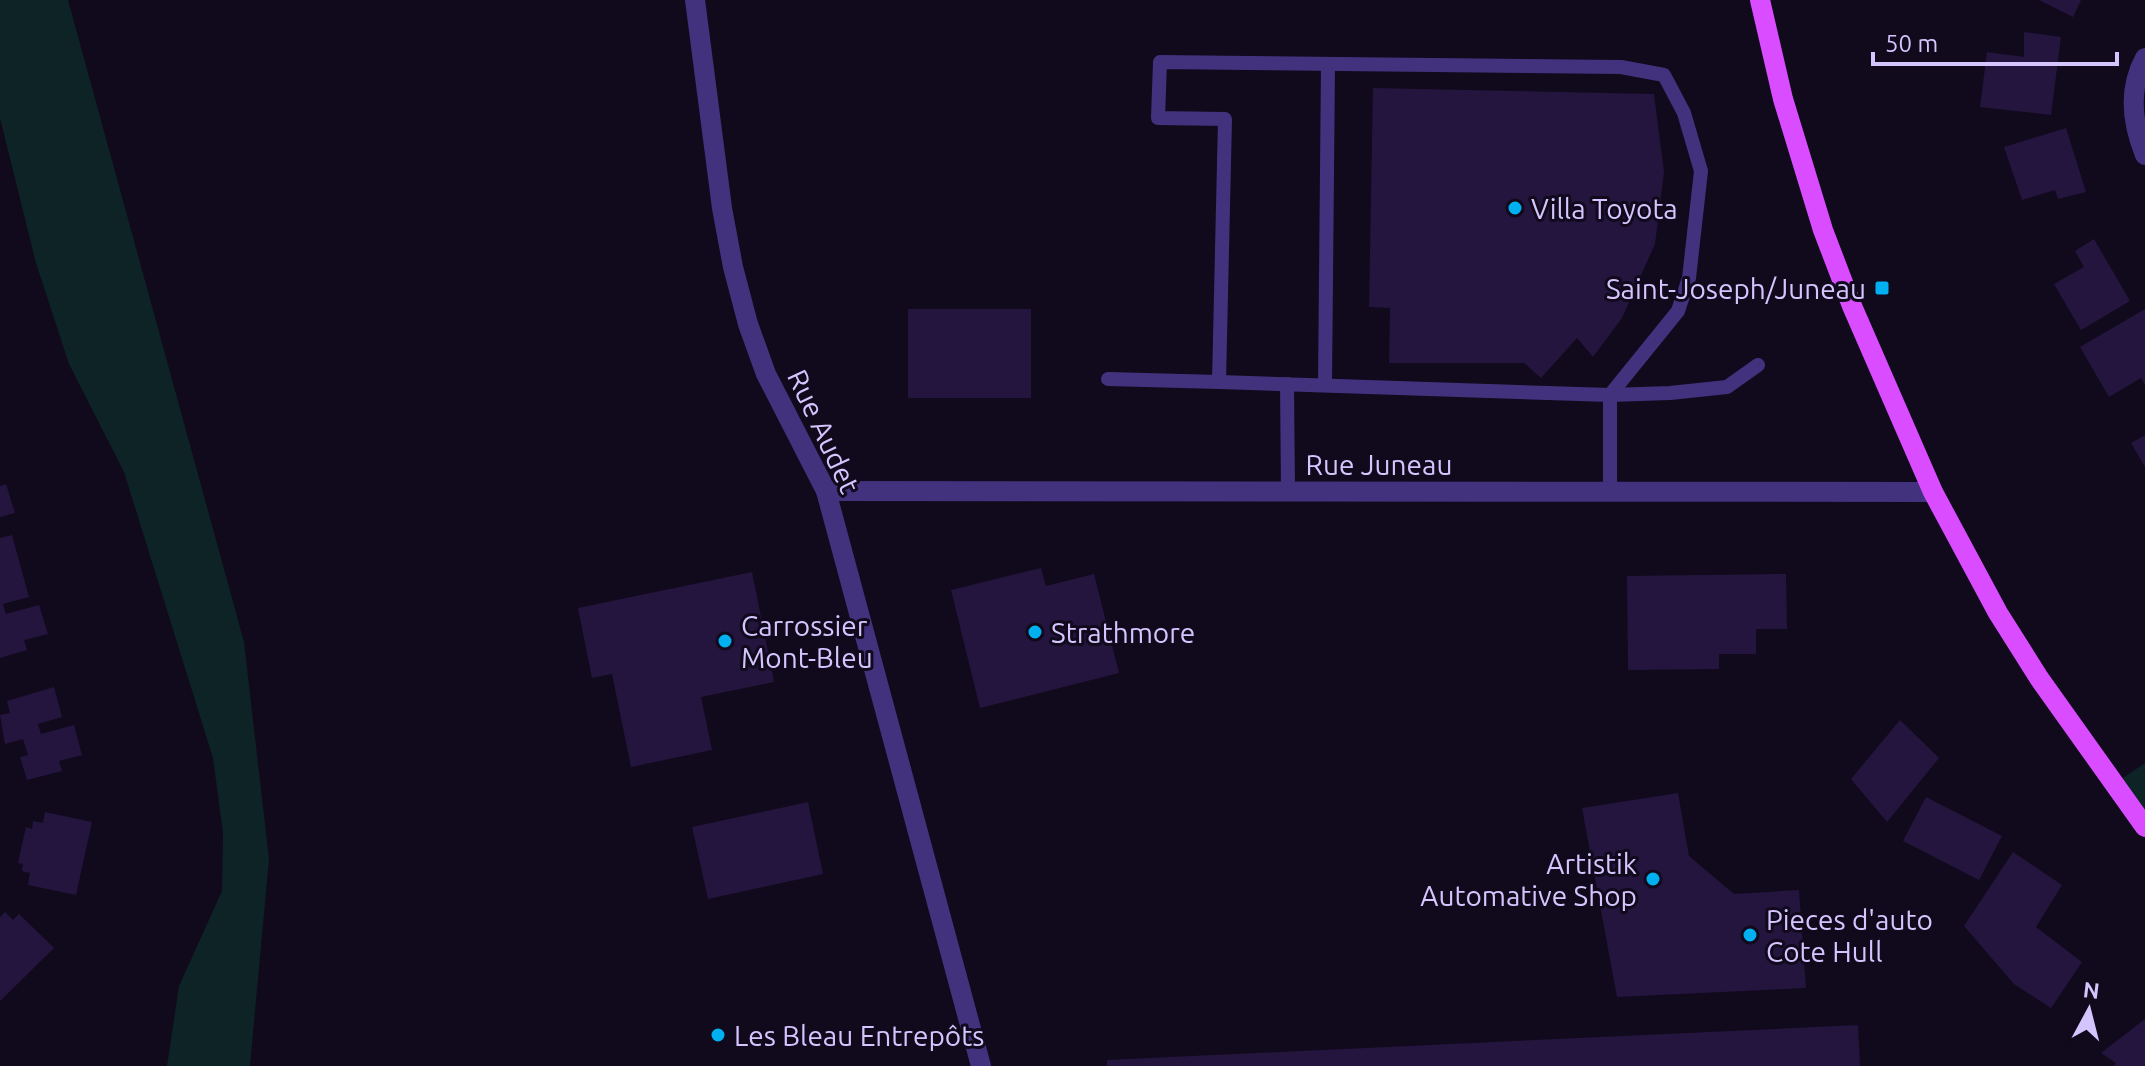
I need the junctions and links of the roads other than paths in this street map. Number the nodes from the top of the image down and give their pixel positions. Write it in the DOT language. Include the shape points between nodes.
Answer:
graph roads {
  1 [pos="695,0"];
  2 [pos="1760,0"];
  3 [pos="2145,58"];
  4 [pos="1328,64"];
  5 [pos="2145,155"];
  6 [pos="1758,365"];
  7 [pos="1108,379"];
  8 [pos="1219,382"];
  9 [pos="1287,384"];
  10 [pos="1325,385"];
  11 [pos="1610,395"];
  12 [pos="826,491"];
  13 [pos="1288,492"];
  14 [pos="1610,492"];
  15 [pos="1933,492"];
  16 [pos="2145,827"];
  17 [pos="981,1066"];
  1 -- 12 [label="street, Rue Audet" via="722,208 748,324 766,374"];
  2 -- 15 [label="main road" via="1823,230"];
  3 -- 5 [label="street" via="2133,105"];
  4 -- 8 [label="lane" via="1160,62 1158,118 1225,119"];
  4 -- 10 [label="lane"];
  4 -- 11 [label="lane" via="1621,67 1664,75 1684,113 1701,171 1689,278 1678,311"];
  6 -- 11 [label="lane" via="1727,387"];
  7 -- 8 [label="lane"];
  8 -- 9 [label="lane"];
  9 -- 10 [label="lane"];
  9 -- 13 [label="lane"];
  10 -- 11 [label="lane"];
  11 -- 14 [label="lane"];
  12 -- 13 [label="street, Rue Juneau"];
  12 -- 17 [label="street, Rue Audet"];
  13 -- 14 [label="street, Rue Juneau"];
  14 -- 15 [label="street, Rue Juneau"];
  15 -- 16 [label="main road" via="2006,626"];
}
